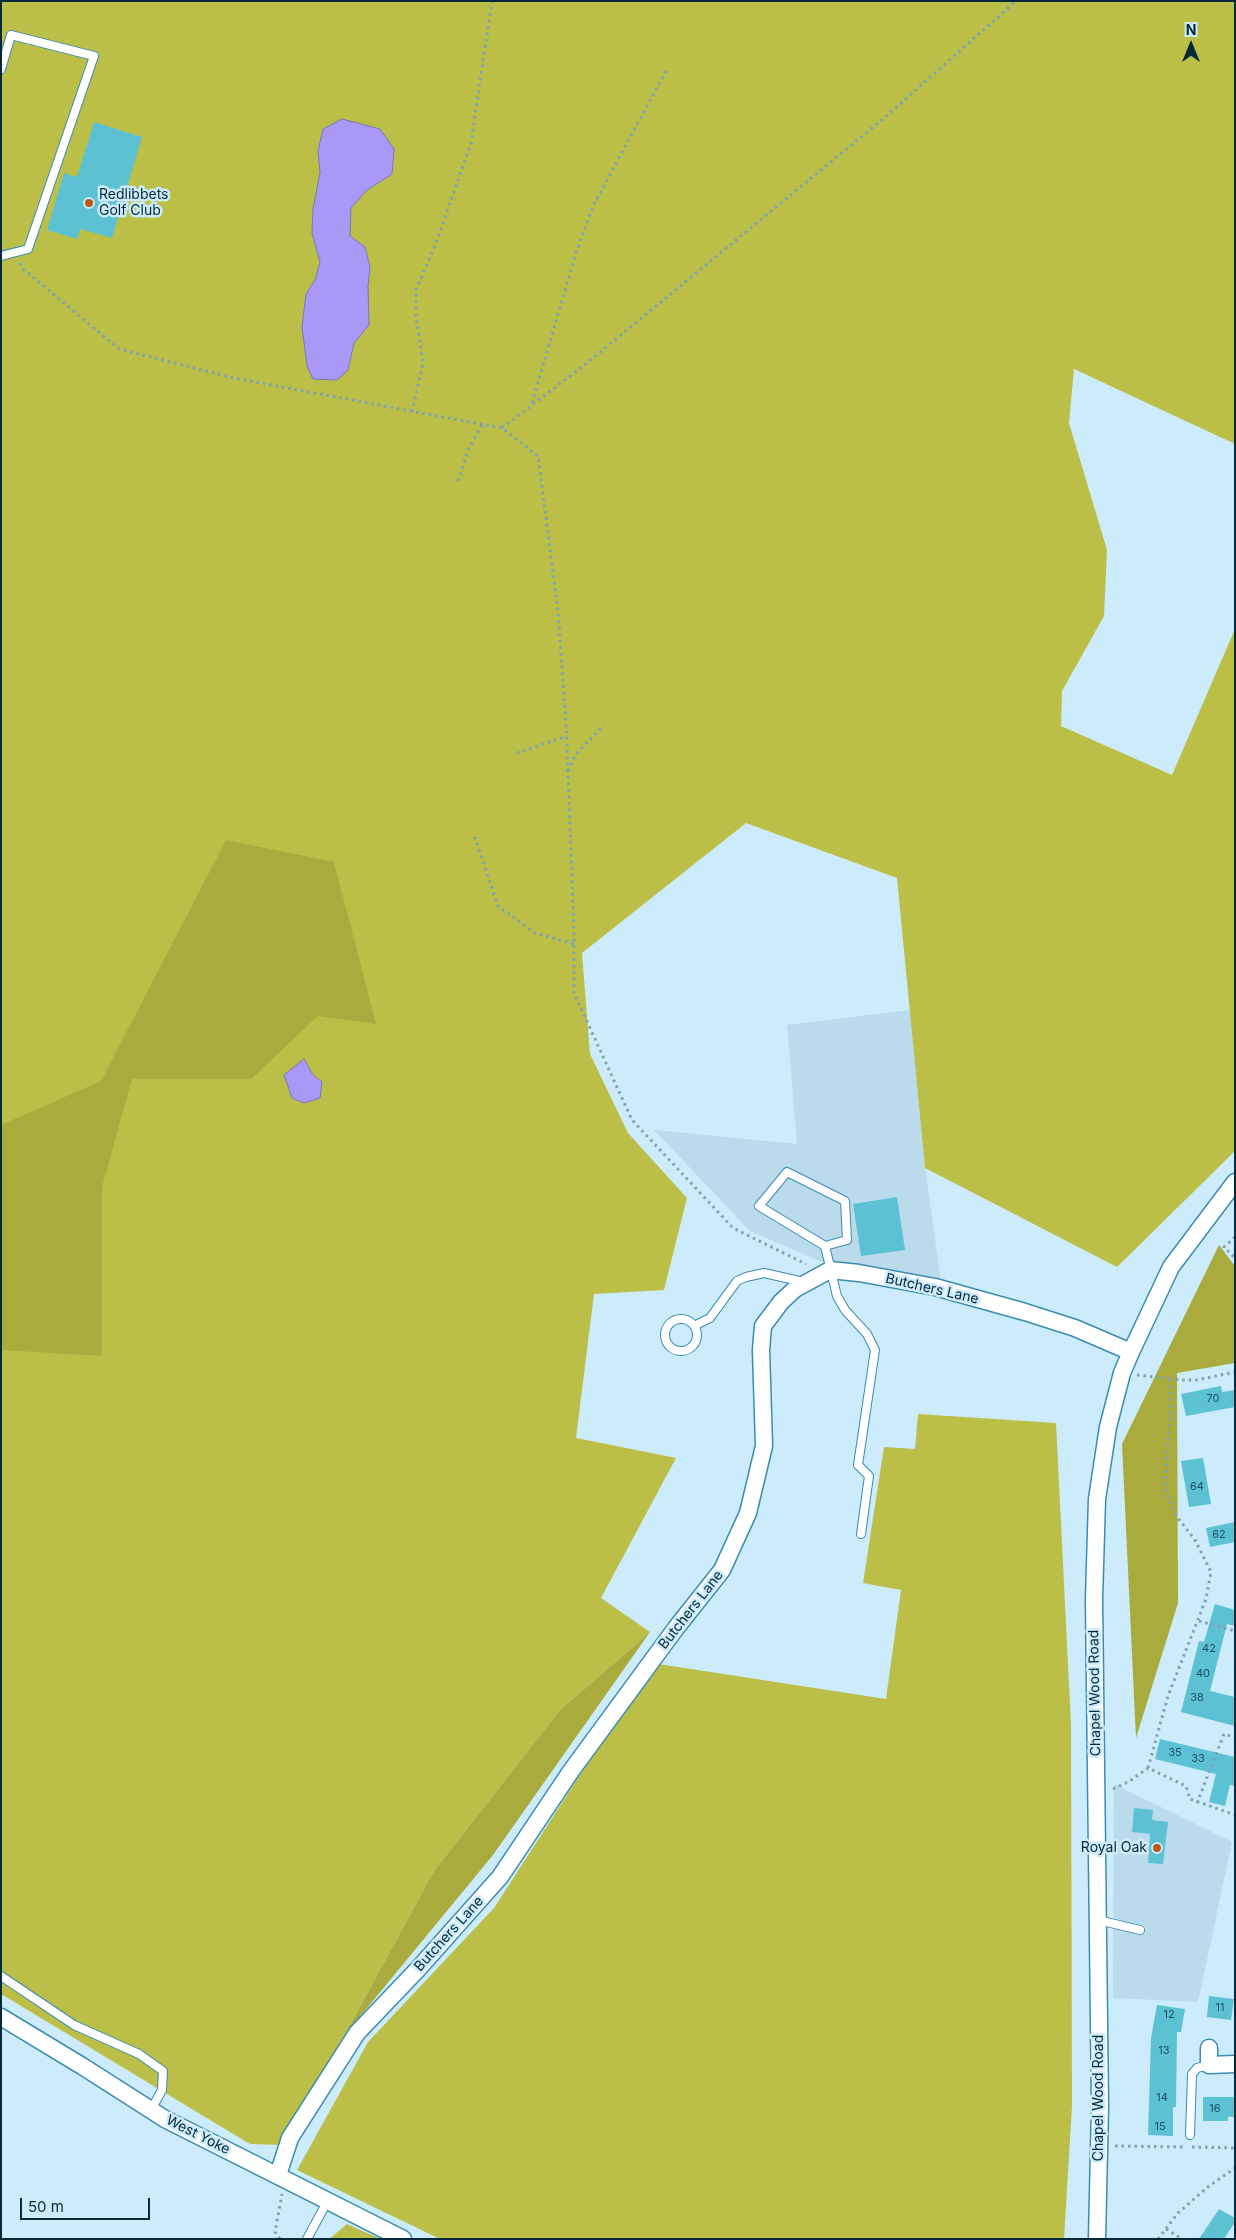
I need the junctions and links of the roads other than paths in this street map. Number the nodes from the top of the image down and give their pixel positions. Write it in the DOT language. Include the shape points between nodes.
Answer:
graph roads {
  1 [pos="1,70"];
  2 [pos="1,256"];
  3 [pos="1235,1182"];
  4 [pos="825,1246"];
  5 [pos="826,1272"];
  6 [pos="806,1282"];
  7 [pos="694,1326"];
  8 [pos="1130,1352"];
  9 [pos="861,1534"];
  10 [pos="1098,1920"];
  11 [pos="1140,1930"];
  12 [pos="1,1976"];
  13 [pos="1,2017"];
  14 [pos="1209,2048"];
  15 [pos="1235,2064"];
  16 [pos="1209,2065"];
  17 [pos="151,2110"];
  18 [pos="1190,2135"];
  19 [pos="282,2177"];
  20 [pos="327,2202"];
  21 [pos="307,2239"];
  22 [pos="403,2239"];
  23 [pos="1097,2239"];
  1 -- 2 [label="lane" via="11,35 94,56 28,248"];
  3 -- 8 [label="street, Chapel Wood Road" via="1171,1267"];
  4 -- 4 [label="lane" via="760,1206 787,1172 845,1201 847,1240"];
  4 -- 5 [label="lane"];
  5 -- 6 [label="street, Butchers Lane"];
  5 -- 8 [label="street, Butchers Lane" via="859,1273 935,1287 1075,1328"];
  5 -- 9 [label="lane" via="845,1310 868,1334 875,1350 858,1466 869,1476"];
  6 -- 7 [label="lane" via="764,1273 746,1277 737,1281 710,1318"];
  6 -- 19 [label="street, Butchers Lane" via="781,1302 763,1326 764,1446 748,1513 722,1570 571,1771 500,1877 357,2033 290,2138"];
  7 -- 7 [label="lane" via="687,1320 672,1322 665,1335 668,1345 677,1351 688,1350 697,1336"];
  8 -- 10 [label="street, Chapel Wood Road" via="1108,1427 1097,1499 1094,1598"];
  10 -- 11 [label="lane"];
  10 -- 23 [label="street, Chapel Wood Road"];
  12 -- 17 [label="lane" via="74,2025 139,2054 163,2071 162,2090"];
  13 -- 17 [label="street, West Yoke"];
  14 -- 16 [label="street"];
  15 -- 16 [label="street"];
  16 -- 18 [label="lane" via="1192,2074"];
  17 -- 19 [label="street, West Yoke"];
  19 -- 20 [label="street, West Yoke"];
  20 -- 21 [label="lane"];
  20 -- 22 [label="street, West Yoke"];
}
